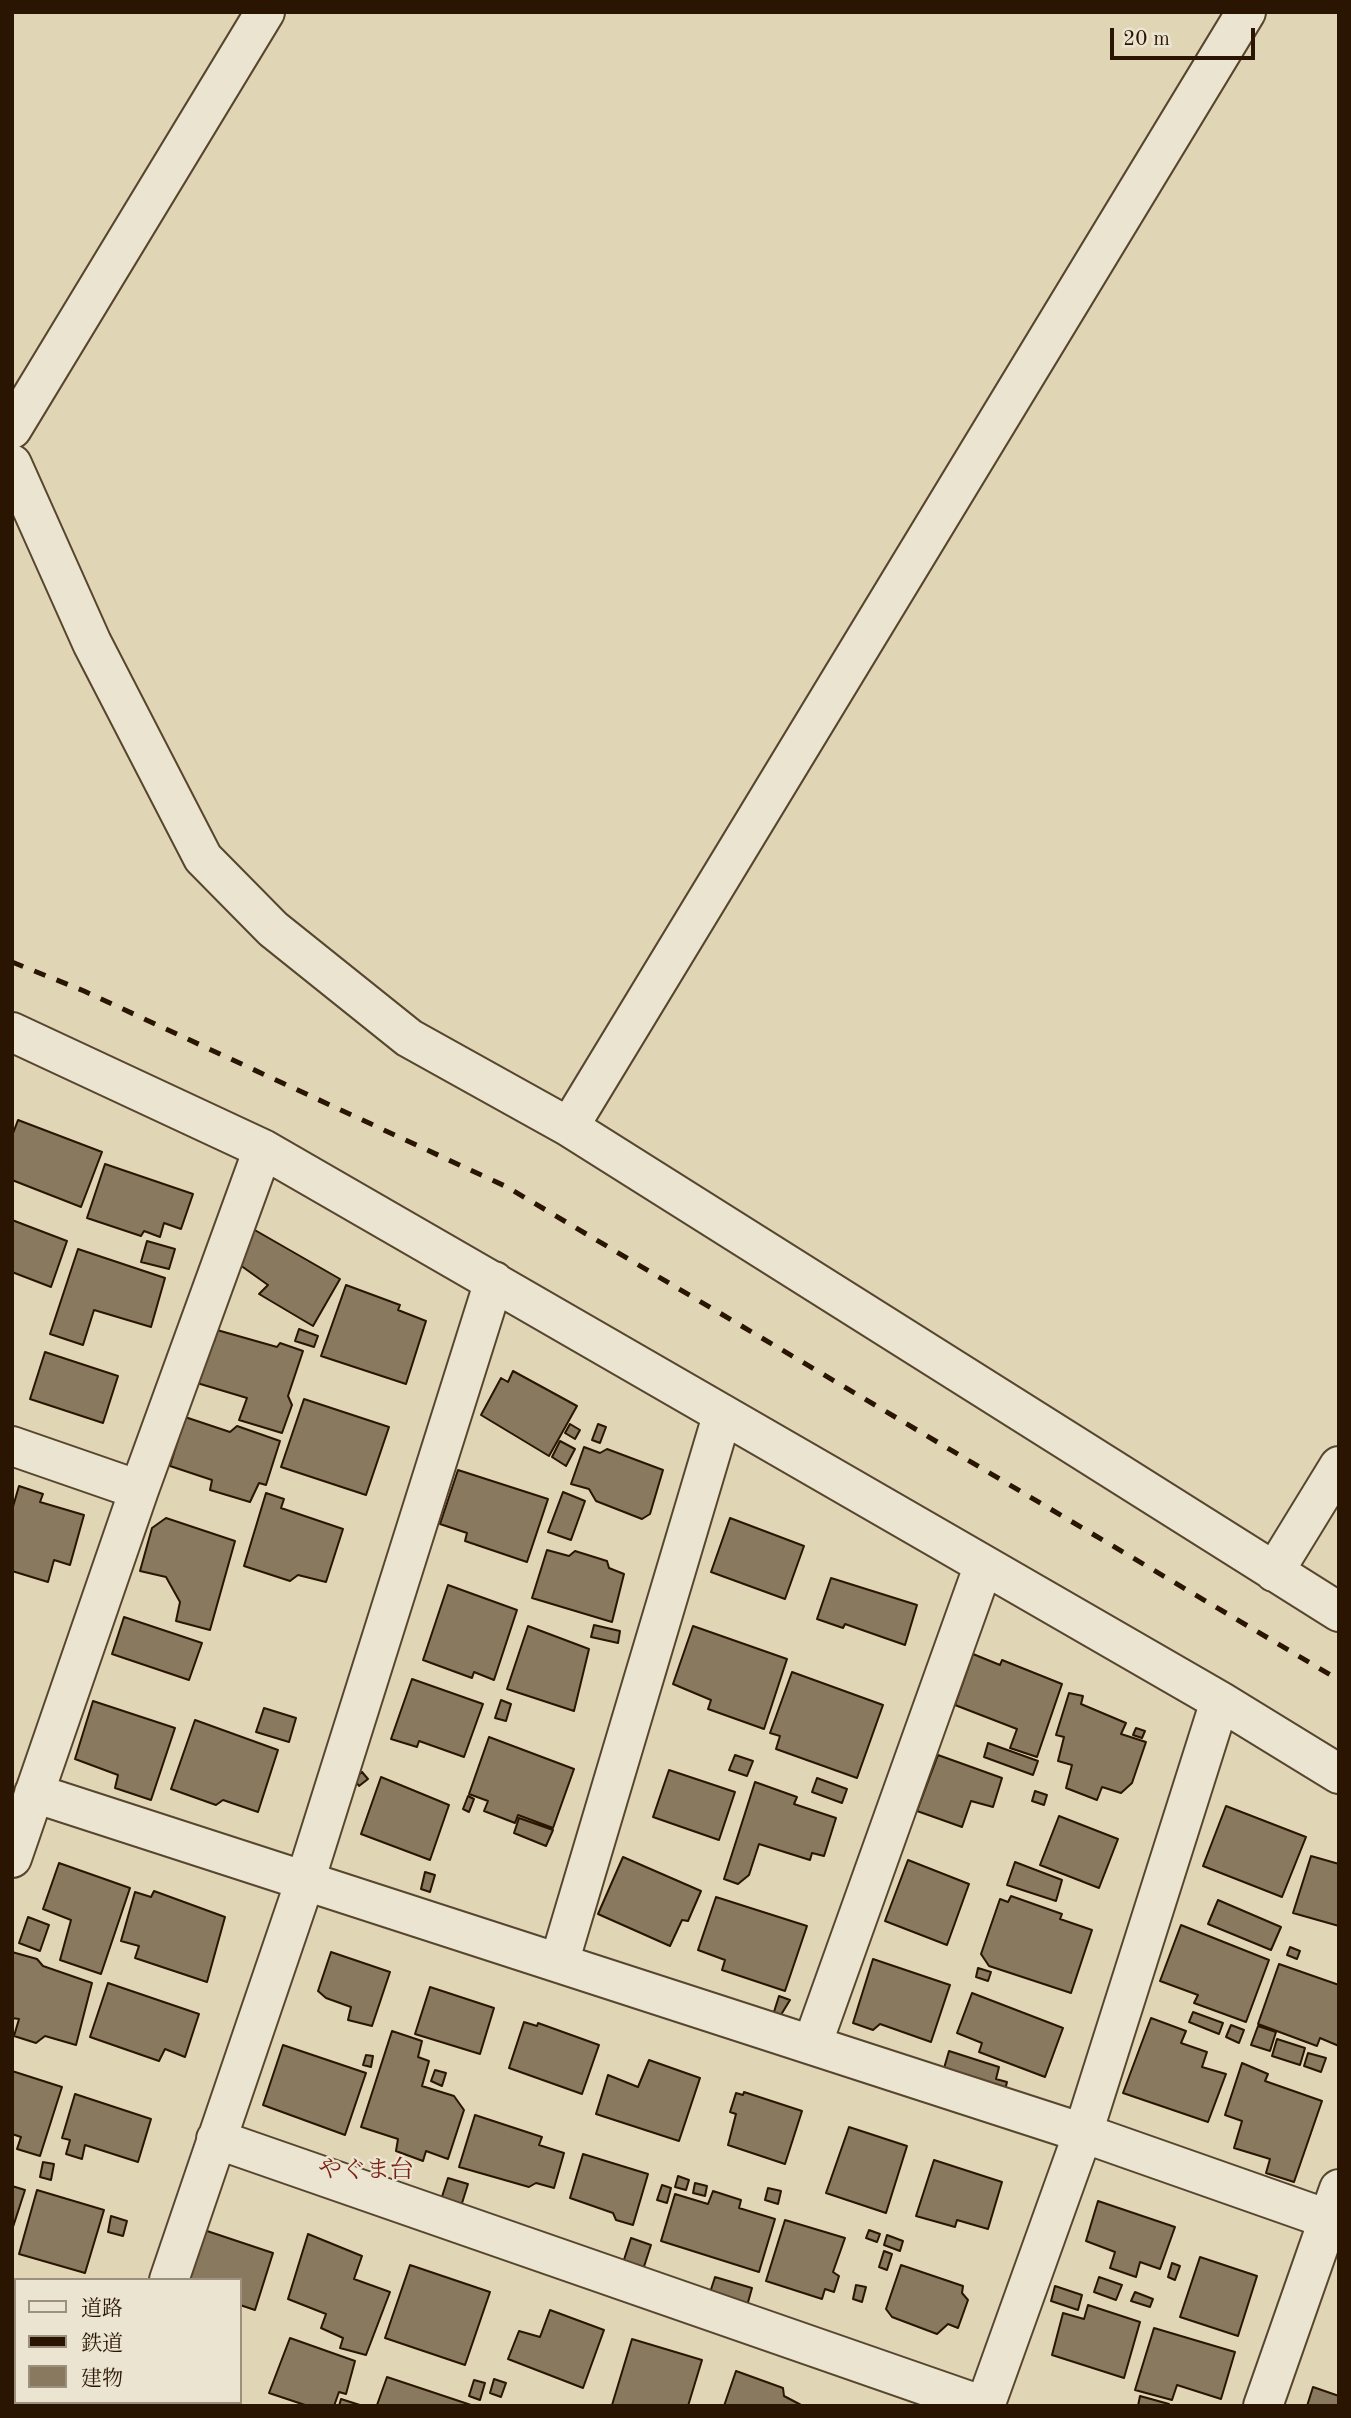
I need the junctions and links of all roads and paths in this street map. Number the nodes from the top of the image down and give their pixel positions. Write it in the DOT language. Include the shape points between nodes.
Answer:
graph roads {
  1 [pos="265,12"];
  2 [pos="1246,12"];
  3 [pos="12,429"];
  4 [pos="12,464"];
  5 [pos="12,1032"];
  6 [pos="569,1127"];
  7 [pos="263,1149"];
  8 [pos="494,1281"];
  9 [pos="722,1416"];
  10 [pos="12,1446"];
  11 [pos="1339,1466"];
  12 [pos="139,1490"];
  13 [pos="983,1567"];
  14 [pos="1274,1572"];
  15 [pos="1339,1612"];
  16 [pos="1220,1701"];
  17 [pos="1339,1774"];
  18 [pos="34,1793"];
  19 [pos="12,1858"];
  20 [pos="305,1881"];
  21 [pos="559,1963"];
  22 [pos="812,2045"];
  23 [pos="1083,2133"];
  24 [pos="216,2139"];
  25 [pos="1335,2211"];
  26 [pos="170,2278"];
  27 [pos="985,2406"];
  28 [pos="1263,2406"];
  1 -- 3 [label="street"];
  2 -- 6 [label="street"];
  4 -- 6 [label="street" via="92,643 203,858 273,929 409,1038"];
  5 -- 7 [label="street"];
  6 -- 14 [label="street"];
  7 -- 8 [label="street"];
  7 -- 12 [label="street"];
  8 -- 9 [label="street"];
  8 -- 20 [label="street"];
  9 -- 13 [label="street"];
  9 -- 21 [label="street"];
  10 -- 12 [label="street"];
  11 -- 14 [label="street"];
  12 -- 18 [label="street"];
  13 -- 16 [label="street"];
  13 -- 22 [label="street"];
  14 -- 15 [label="street"];
  16 -- 17 [label="street"];
  16 -- 23 [label="street"];
  18 -- 19 [label="street"];
  18 -- 20 [label="street"];
  20 -- 21 [label="street"];
  20 -- 24 [label="street"];
  21 -- 22 [label="street"];
  22 -- 23 [label="street"];
  23 -- 25 [label="street"];
  23 -- 27 [label="street"];
  24 -- 26 [label="street"];
  24 -- 27 [label="street"];
  25 -- 28 [label="street"];
}
